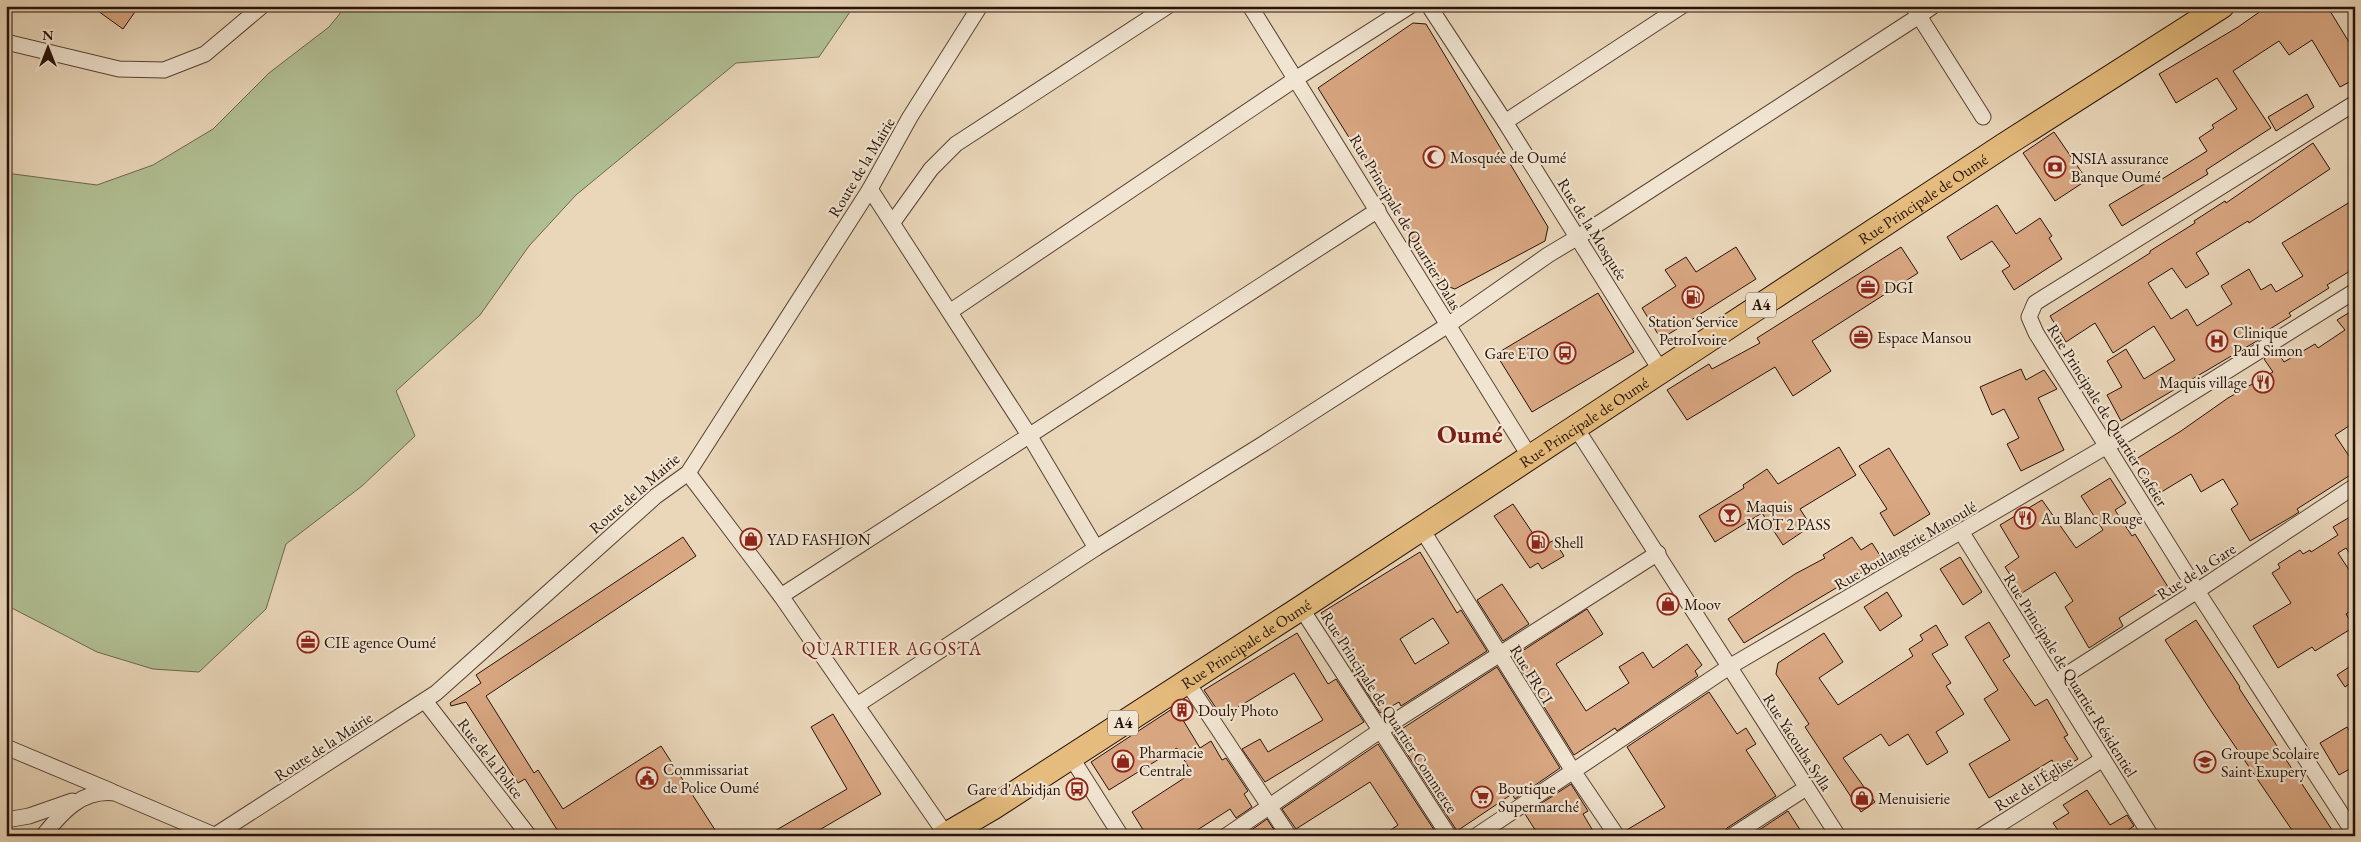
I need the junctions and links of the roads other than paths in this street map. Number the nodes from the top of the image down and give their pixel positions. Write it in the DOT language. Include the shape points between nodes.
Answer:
graph roads {
  1 [pos="262,6"];
  2 [pos="980,6"];
  3 [pos="1168,6"];
  4 [pos="1250,6"];
  5 [pos="1410,6"];
  6 [pos="1429,6"];
  7 [pos="1682,6"];
  8 [pos="1933,6"];
  9 [pos="2222,6"];
  10 [pos="1916,11"];
  11 [pos="6,42"];
  12 [pos="1297,78"];
  13 [pos="2355,104"];
  14 [pos="1983,117"];
  15 [pos="1505,122"];
  16 [pos="870,189"];
  17 [pos="1378,210"];
  18 [pos="893,222"];
  19 [pos="1578,237"];
  20 [pos="2355,291"];
  21 [pos="951,312"];
  22 [pos="1448,325"];
  23 [pos="1661,371"];
  24 [pos="1576,428"];
  25 [pos="1029,435"];
  26 [pos="2107,446"];
  27 [pos="1530,457"];
  28 [pos="688,473"];
  29 [pos="2355,486"];
  30 [pos="1420,528"];
  31 [pos="1962,533"];
  32 [pos="1096,548"];
  33 [pos="1658,554"];
  34 [pos="2197,591"];
  35 [pos="781,596"];
  36 [pos="1301,608"];
  37 [pos="1499,655"];
  38 [pos="1729,667"];
  39 [pos="1186,682"];
  40 [pos="2055,682"];
  41 [pos="425,701"];
  42 [pos="857,705"];
  43 [pos="1381,730"];
  44 [pos="6,747"];
  45 [pos="1071,756"];
  46 [pos="2103,759"];
  47 [pos="1573,771"];
  48 [pos="1806,788"];
  49 [pos="115,793"];
  50 [pos="80,798"];
  51 [pos="1270,806"];
  52 [pos="6,820"];
  53 [pos="2355,834"];
  54 [pos="946,835"];
  55 [pos="43,836"];
  56 [pos="214,836"];
  57 [pos="529,836"];
  58 [pos="1121,836"];
  59 [pos="1226,836"];
  60 [pos="1289,836"];
  61 [pos="1449,836"];
  62 [pos="1476,836"];
  63 [pos="1616,836"];
  64 [pos="1732,836"];
  65 [pos="1838,836"];
  66 [pos="1982,836"];
  67 [pos="2152,836"];
  1 -- 11 [label="street" via="205,54 164,70 118,69"];
  2 -- 16 [label="street, Route de la Mairie" via="910,117"];
  3 -- 18 [label="street" via="956,144 931,169"];
  4 -- 12 [label="street, Rue Principale de Quartier Dalas"];
  5 -- 12 [label="street"];
  6 -- 15 [label="street, Rue de la Mosquée"];
  7 -- 15 [label="street"];
  8 -- 10 [label="street"];
  9 -- 23 [label="main road, Rue Principale de Oumé / A4"];
  10 -- 14 [label="street"];
  10 -- 19 [label="street"];
  12 -- 17 [label="street, Rue Principale de Quartier Dalas"];
  12 -- 21 [label="street"];
  13 -- 26 [label="street, Rue Principale de Quartier Cafeier" via="2035,303 2029,317 2036,333"];
  15 -- 19 [label="street, Rue de la Mosquée"];
  16 -- 18 [label="street"];
  16 -- 28 [label="street, Route de la Mairie"];
  17 -- 22 [label="street, Rue Principale de Quartier Dalas"];
  17 -- 25 [label="street"];
  18 -- 21 [label="street"];
  19 -- 22 [label="street"];
  19 -- 23 [label="street, Rue de la Mosquée"];
  20 -- 26 [label="street, Rue Boulangerie Manoulé"];
  21 -- 25 [label="street"];
  22 -- 27 [label="street, Rue Principale de Quartier Dalas"];
  22 -- 32 [label="street"];
  23 -- 24 [label="main road, Rue Principale de Oumé / A4"];
  24 -- 27 [label="main road, Rue Principale de Oumé / A4"];
  24 -- 33 [label="street, Rue Yacouba Sylla"];
  25 -- 32 [label="street"];
  25 -- 35 [label="street"];
  26 -- 31 [label="street, Rue Boulangerie Manoulé"];
  26 -- 34 [label="street, Rue Principale de Quartier Cafeier"];
  27 -- 30 [label="main road, Rue Principale de Oumé / A4"];
  28 -- 35 [label="street"];
  28 -- 41 [label="street, Route de la Mairie" via="656,496"];
  29 -- 34 [label="street, Rue de la Gare"];
  30 -- 36 [label="main road, Rue Principale de Oumé / A4"];
  30 -- 37 [label="street, Rue FRCI"];
  31 -- 38 [label="street, Rue Boulangerie Manoulé"];
  31 -- 40 [label="street, Rue Principale de Quartier Résidentiel"];
  32 -- 42 [label="street"];
  33 -- 37 [label="street"];
  33 -- 38 [label="street, Rue Yacouba Sylla"];
  34 -- 40 [label="street, Rue de la Gare"];
  34 -- 53 [label="street, Rue Principale de Quartier Cafeier"];
  35 -- 42 [label="street"];
  36 -- 39 [label="main road, Rue Principale de Oumé / A4"];
  36 -- 43 [label="street, Rue Principale de Quartier Commerce"];
  37 -- 43 [label="street"];
  37 -- 47 [label="street, Rue FRCI"];
  38 -- 47 [label="street, Rue Boulangerie Manoulé"];
  38 -- 48 [label="street, Rue Yacouba Sylla"];
  39 -- 45 [label="main road, Rue Principale de Oumé / A4"];
  39 -- 51 [label="street"];
  40 -- 46 [label="street, Rue Principale de Quartier Résidentiel"];
  41 -- 56 [label="street, Route de la Mairie"];
  41 -- 57 [label="street, Rue de la Police"];
  42 -- 54 [label="street"];
  43 -- 51 [label="street"];
  43 -- 61 [label="street, Rue Principale de Quartier Commerce"];
  44 -- 49 [label="street"];
  45 -- 54 [label="main road, Rue Principale de Oumé / A4"];
  45 -- 58 [label="street"];
  46 -- 66 [label="street, Rue de l'Église"];
  46 -- 67 [label="street, Rue Principale de Quartier Résidentiel"];
  47 -- 62 [label="street, Rue Boulangerie Manoulé"];
  47 -- 63 [label="street, Rue FRCI"];
  48 -- 64 [label="street"];
  48 -- 65 [label="street, Rue Yacouba Sylla"];
  49 -- 50 [label="street" via="102,792"];
  49 -- 56 [label="street"];
  50 -- 52 [label="street" via="29,816"];
  50 -- 55 [label="street"];
  51 -- 59 [label="street"];
  51 -- 60 [label="street"];
}
